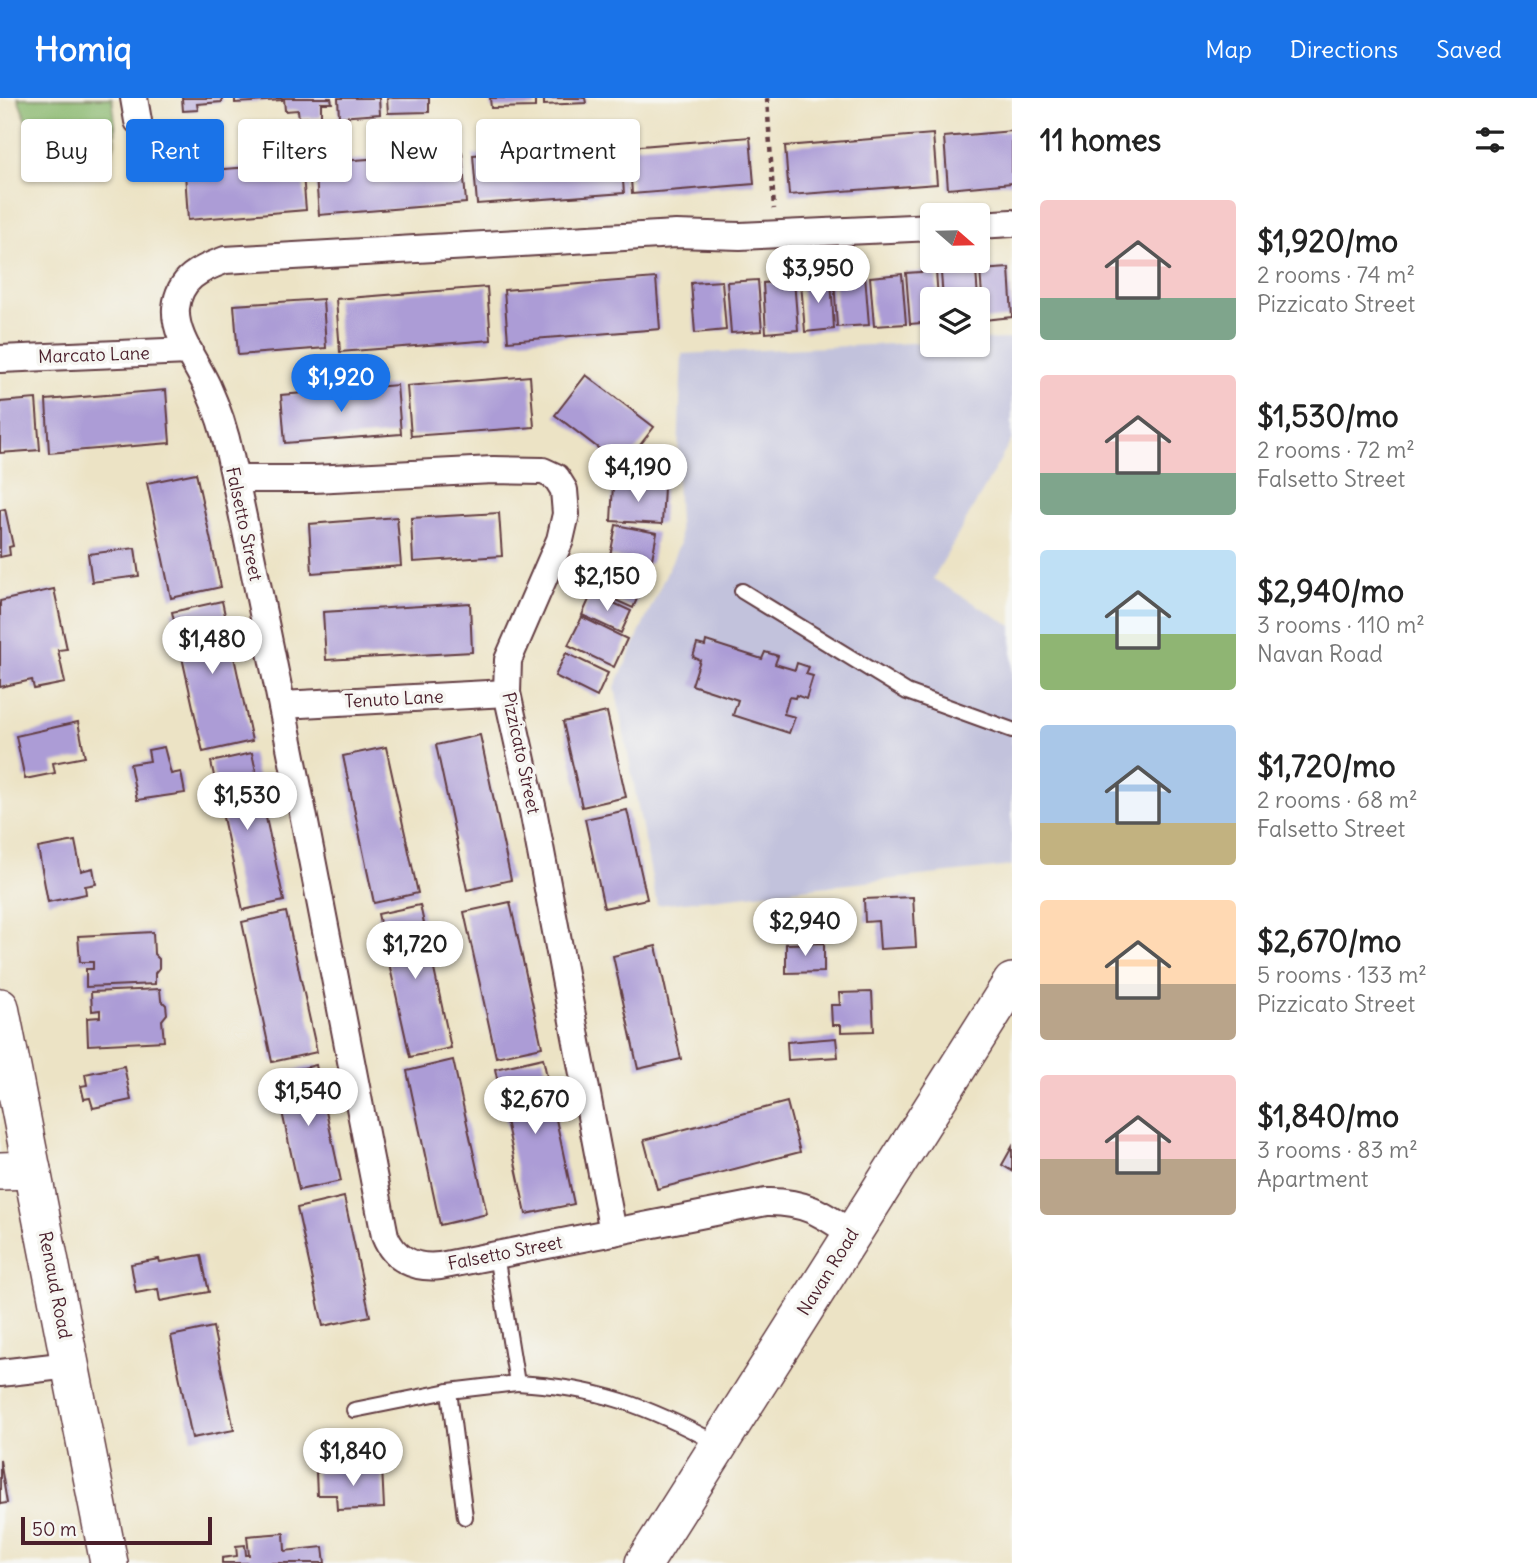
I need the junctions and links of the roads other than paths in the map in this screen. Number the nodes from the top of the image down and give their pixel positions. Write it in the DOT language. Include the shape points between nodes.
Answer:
graph roads {
  1 [pos="1012,223"];
  2 [pos="990,224"];
  3 [pos="920,228"];
  4 [pos="189,351"];
  5 [pos="0,359"];
  6 [pos="235,479"];
  7 [pos="742,591"];
  8 [pos="507,693"];
  9 [pos="282,705"];
  10 [pos="1012,730"];
  11 [pos="1012,982"];
  12 [pos="0,1007"];
  13 [pos="16,1171"];
  14 [pos="613,1232"];
  15 [pos="852,1234"];
  16 [pos="496,1255"];
  17 [pos="70,1365"];
  18 [pos="0,1373"];
  19 [pos="517,1383"];
  20 [pos="449,1391"];
  21 [pos="354,1410"];
  22 [pos="719,1445"];
  23 [pos="466,1517"];
  24 [pos="109,1563"];
  25 [pos="644,1563"];
  1 -- 2 [label="street"];
  3 -- 4 [label="street, Falsetto Street" via="776,235 664,234 225,260 189,276 180,290 176,309 179,330"];
  4 -- 5 [label="street, Marcato Lane"];
  4 -- 6 [label="street, Falsetto Street" via="216,407"];
  6 -- 8 [label="street, Pizzicato Street" via="493,470 543,471 555,477 564,490 566,514 560,540 508,660"];
  6 -- 9 [label="street, Falsetto Street"];
  7 -- 10 [label="lane" via="907,692"];
  8 -- 9 [label="street, Tenuto Lane"];
  8 -- 14 [label="street, Pizzicato Street"];
  9 -- 16 [label="street, Falsetto Street" via="385,1236 394,1253 423,1266"];
  11 -- 15 [label="main road, Navan Road"];
  12 -- 13 [label="main road, Renaud Road"];
  13 -- 17 [label="main road, Renaud Road"];
  14 -- 15 [label="street, Falsetto Street" via="780,1202 808,1207"];
  14 -- 16 [label="street, Falsetto Street"];
  15 -- 22 [label="main road, Navan Road"];
  16 -- 19 [label="lane"];
  17 -- 18 [label="street"];
  17 -- 24 [label="main road, Renaud Road"];
  19 -- 20 [label="lane"];
  19 -- 22 [label="lane" via="607,1395 647,1408"];
  20 -- 21 [label="lane"];
  20 -- 23 [label="lane"];
  22 -- 25 [label="main road, Navan Road"];
}
